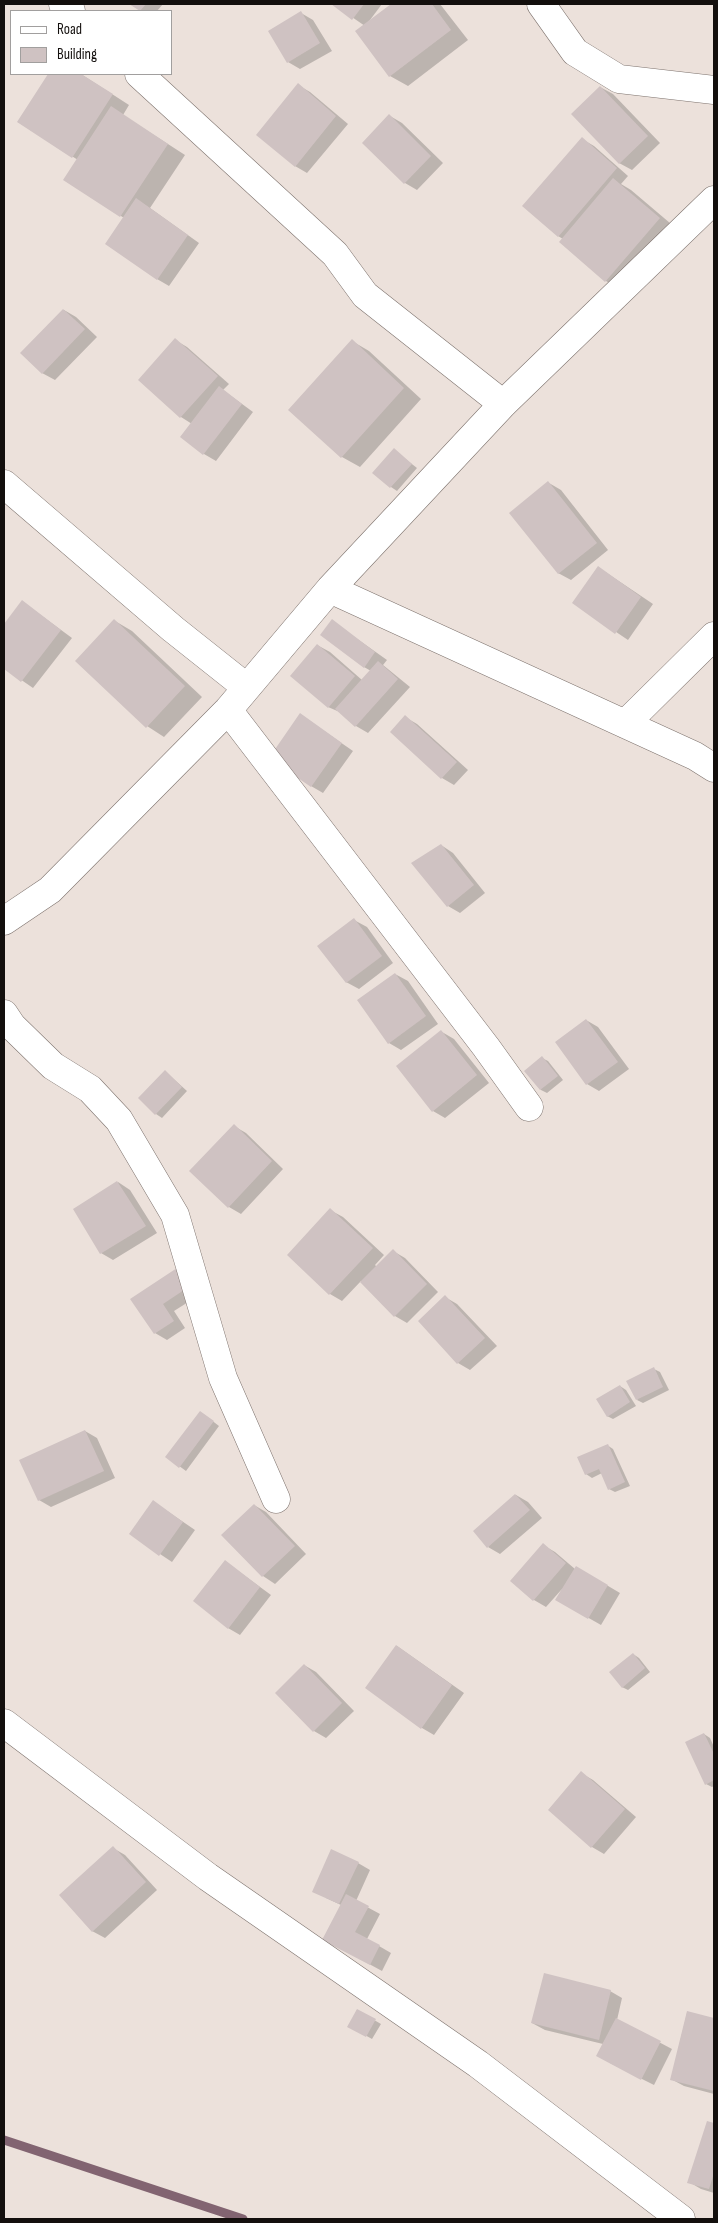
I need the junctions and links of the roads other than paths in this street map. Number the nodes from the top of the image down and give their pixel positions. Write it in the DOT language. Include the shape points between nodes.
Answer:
graph roads {
  1 [pos="541,4"];
  2 [pos="140,75"];
  3 [pos="714,90"];
  4 [pos="714,200"];
  5 [pos="503,404"];
  6 [pos="4,484"];
  7 [pos="330,589"];
  8 [pos="714,636"];
  9 [pos="246,687"];
  10 [pos="228,710"];
  11 [pos="626,724"];
  12 [pos="714,768"];
  13 [pos="4,921"];
  14 [pos="4,1014"];
  15 [pos="529,1107"];
  16 [pos="276,1499"];
  17 [pos="4,1724"];
  18 [pos="681,2219"];
  1 -- 3 [label="street" via="575,52 619,79"];
  2 -- 5 [label="street" via="335,254 365,295"];
  4 -- 5 [label="street"];
  5 -- 7 [label="street"];
  6 -- 9 [label="street"];
  7 -- 9 [label="street"];
  7 -- 11 [label="street"];
  8 -- 11 [label="street"];
  9 -- 10 [label="street"];
  10 -- 13 [label="street" via="50,890"];
  10 -- 15 [label="street"];
  11 -- 12 [label="street"];
  14 -- 16 [label="street" via="53,1066 90,1089 119,1120 175,1215 223,1378"];
  17 -- 18 [label="street" via="208,1877 478,2064"];
}
